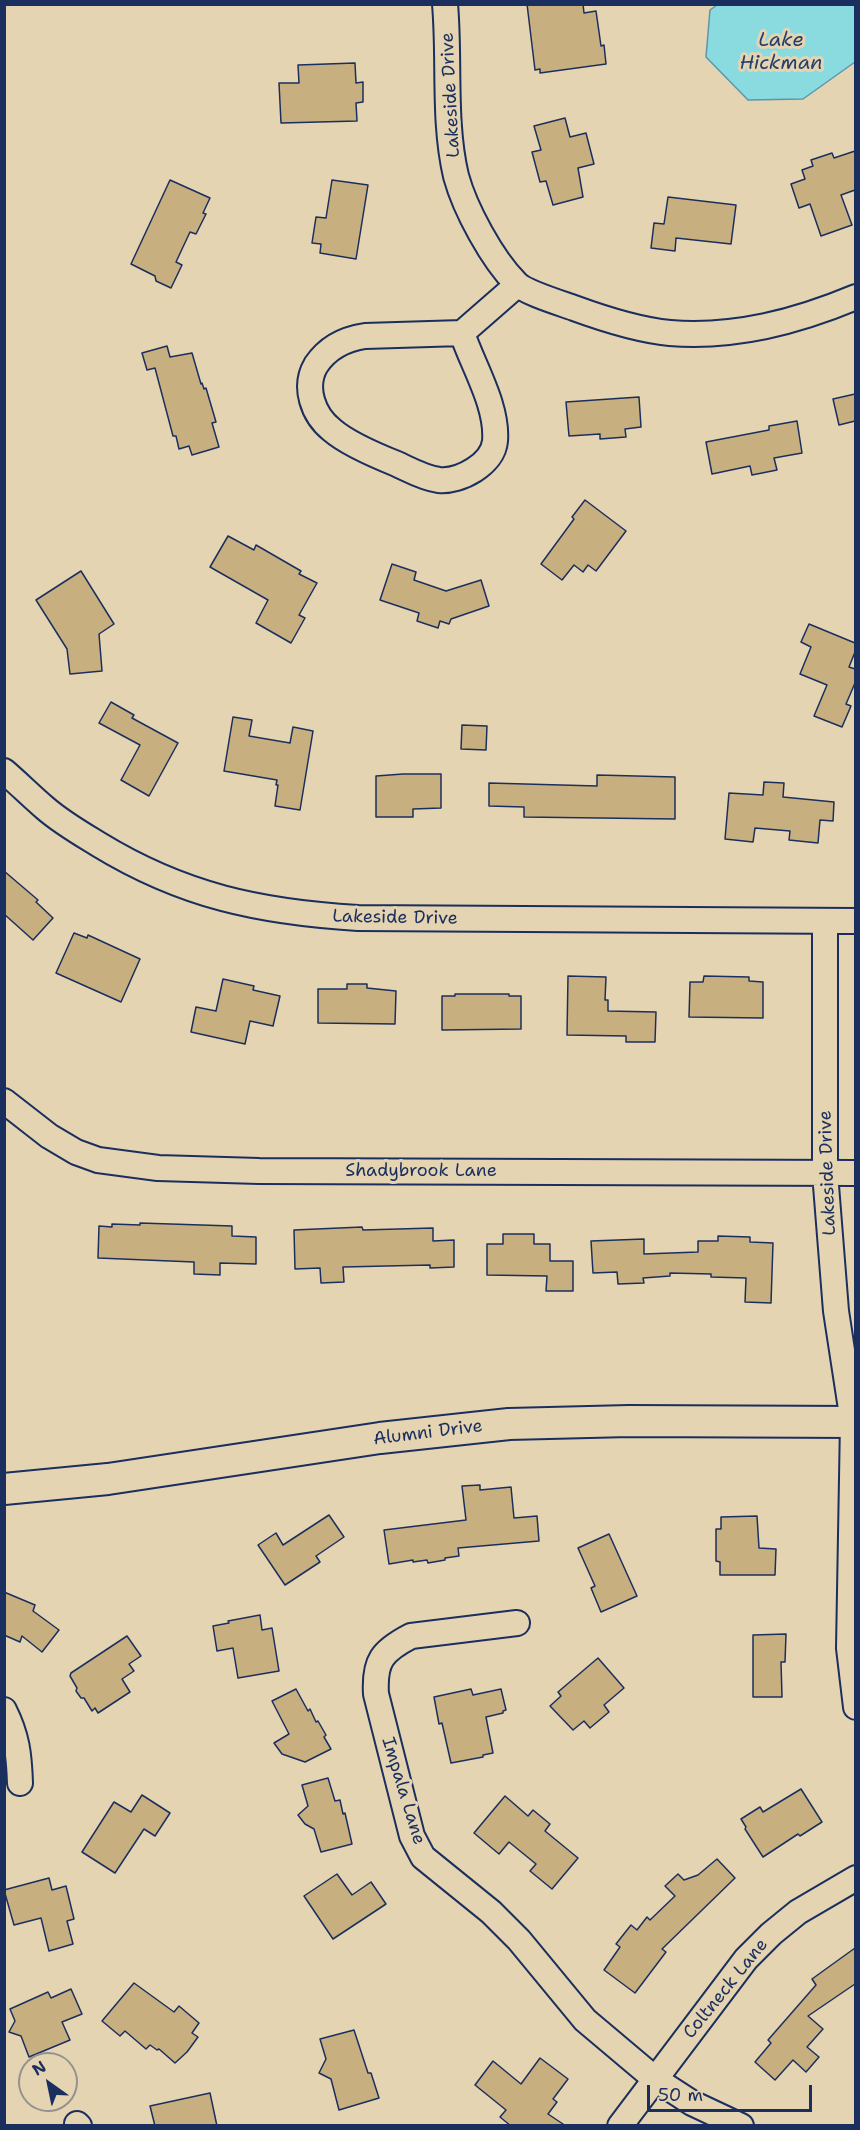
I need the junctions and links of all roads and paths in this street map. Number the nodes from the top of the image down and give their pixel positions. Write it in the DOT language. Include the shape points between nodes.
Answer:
graph roads {
  1 [pos="445,4"];
  2 [pos="517,285"];
  3 [pos="855,297"];
  4 [pos="462,333"];
  5 [pos="4,771"];
  6 [pos="855,921"];
  7 [pos="825,922"];
  8 [pos="4,1101"];
  9 [pos="825,1173"];
  10 [pos="855,1173"];
  11 [pos="855,1416"];
  12 [pos="4,1489"];
  13 [pos="517,1623"];
  14 [pos="855,1707"];
  15 [pos="4,1710"];
  16 [pos="20,1783"];
  17 [pos="855,1878"];
  18 [pos="655,2079"];
  19 [pos="620,2126"];
  20 [pos="741,2126"];
  1 -- 2 [label="street, Lakeside Drive" via="450,140 457,177 477,227"];
  2 -- 3 [label="street" via="592,315 669,333 754,330 801,318"];
  2 -- 4 [label="street"];
  4 -- 4 [label="street" via="365,336 340,343 313,370 309,386 315,410 331,430 371,453 429,478 451,480 471,471 488,459 495,444 495,422"];
  5 -- 7 [label="street, Lakeside Drive" via="68,826 141,868 224,900 271,910 358,918"];
  6 -- 7 [label="street, Lakeside Drive"];
  7 -- 9 [label="street, Lakeside Drive"];
  8 -- 9 [label="street, Shadybrook Lane" via="76,1152 98,1160 158,1168"];
  9 -- 10 [label="street, Shadybrook Lane"];
  9 -- 11 [label="street, Lakeside Drive" via="836,1311"];
  11 -- 12 [label="main road, Alumni Drive" via="499,1425 380,1438 108,1479"];
  11 -- 14 [label="street, Lakeside Drive" via="849,1648"];
  13 -- 18 [label="street, Impala Lane" via="411,1636 384,1654 375,1671 376,1694 412,1836 423,1857 519,1940 585,2020"];
  15 -- 16 [label="street" via="15,1730"];
  17 -- 18 [label="street, Coltneck Lane" via="798,1912 762,1942"];
  18 -- 19 [label="street, Coltneck Lane"];
  18 -- 20 [label="street, Impala Lane" via="692,2103"];
}
